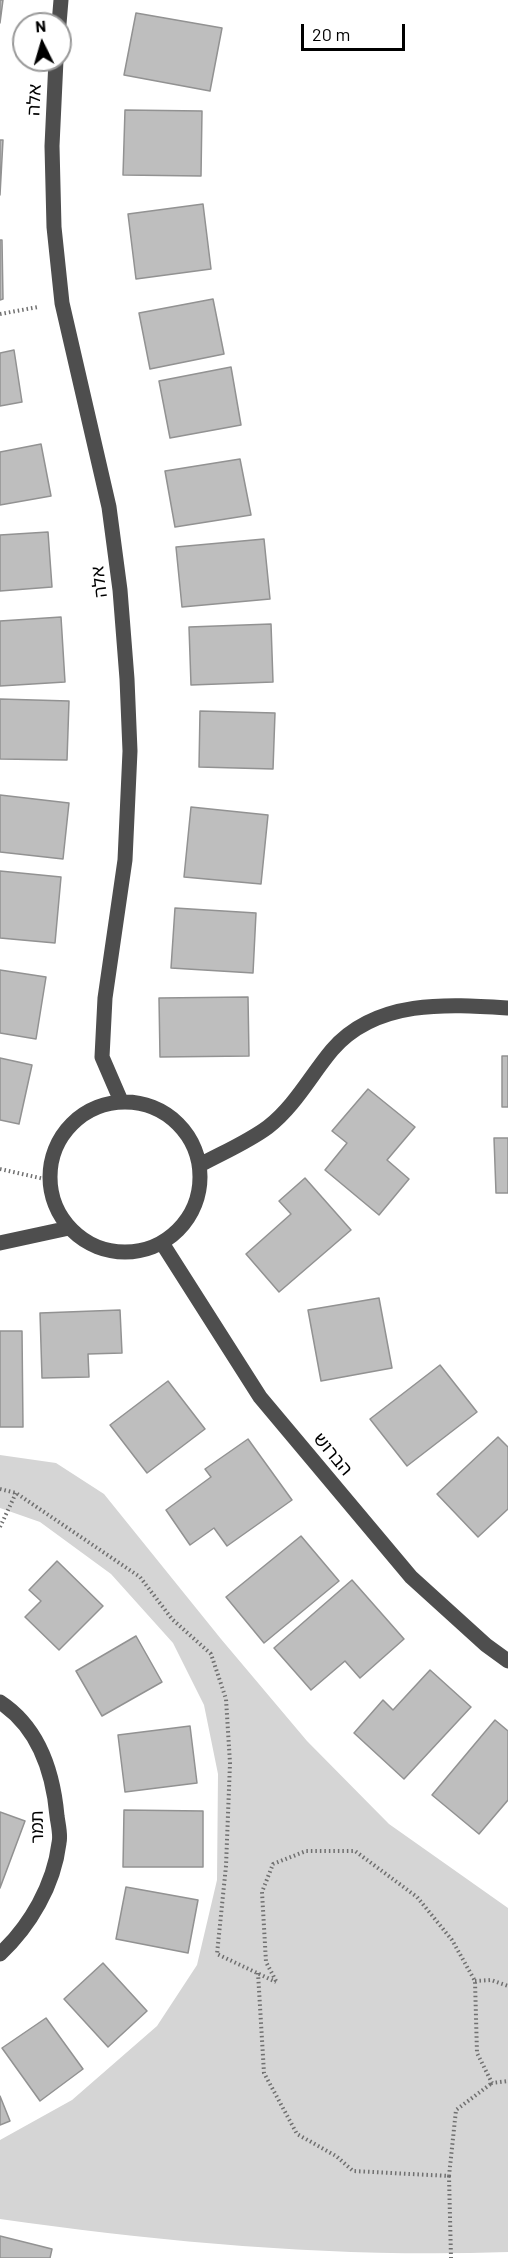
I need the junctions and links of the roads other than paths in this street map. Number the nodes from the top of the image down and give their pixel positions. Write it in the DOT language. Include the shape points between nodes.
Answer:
graph roads {
  1 [pos="55,72"];
  2 [pos="508,1008"];
  3 [pos="121,1101"];
  4 [pos="200,1165"];
  5 [pos="69,1228"];
  6 [pos="0,1243"];
  7 [pos="162,1243"];
  8 [pos="508,1661"];
  9 [pos="0,1702"];
  10 [pos="0,1954"];
  1 -- 3 [label="street, אלה" via="51,146 62,303 109,507 127,679 130,752 125,860 105,998 102,1057"];
  2 -- 4 [label="street" via="424,1007 393,1012 363,1025 334,1048 297,1097 268,1127"];
  3 -- 4 [label="street" via="147,1104 171,1116 189,1135"];
  3 -- 5 [label="street" via="95,1107 65,1131 53,1154 49,1180 55,1206"];
  4 -- 7 [label="street" via="200,1192 190,1216"];
  5 -- 6 [label="street"];
  5 -- 7 [label="street" via="90,1244 111,1251 137,1251"];
  7 -- 8 [label="street, הברוש" via="260,1397 411,1577"];
  9 -- 10 [label="street, תמר" via="17,1713 41,1746 55,1793 60,1842 42,1901"];
}
